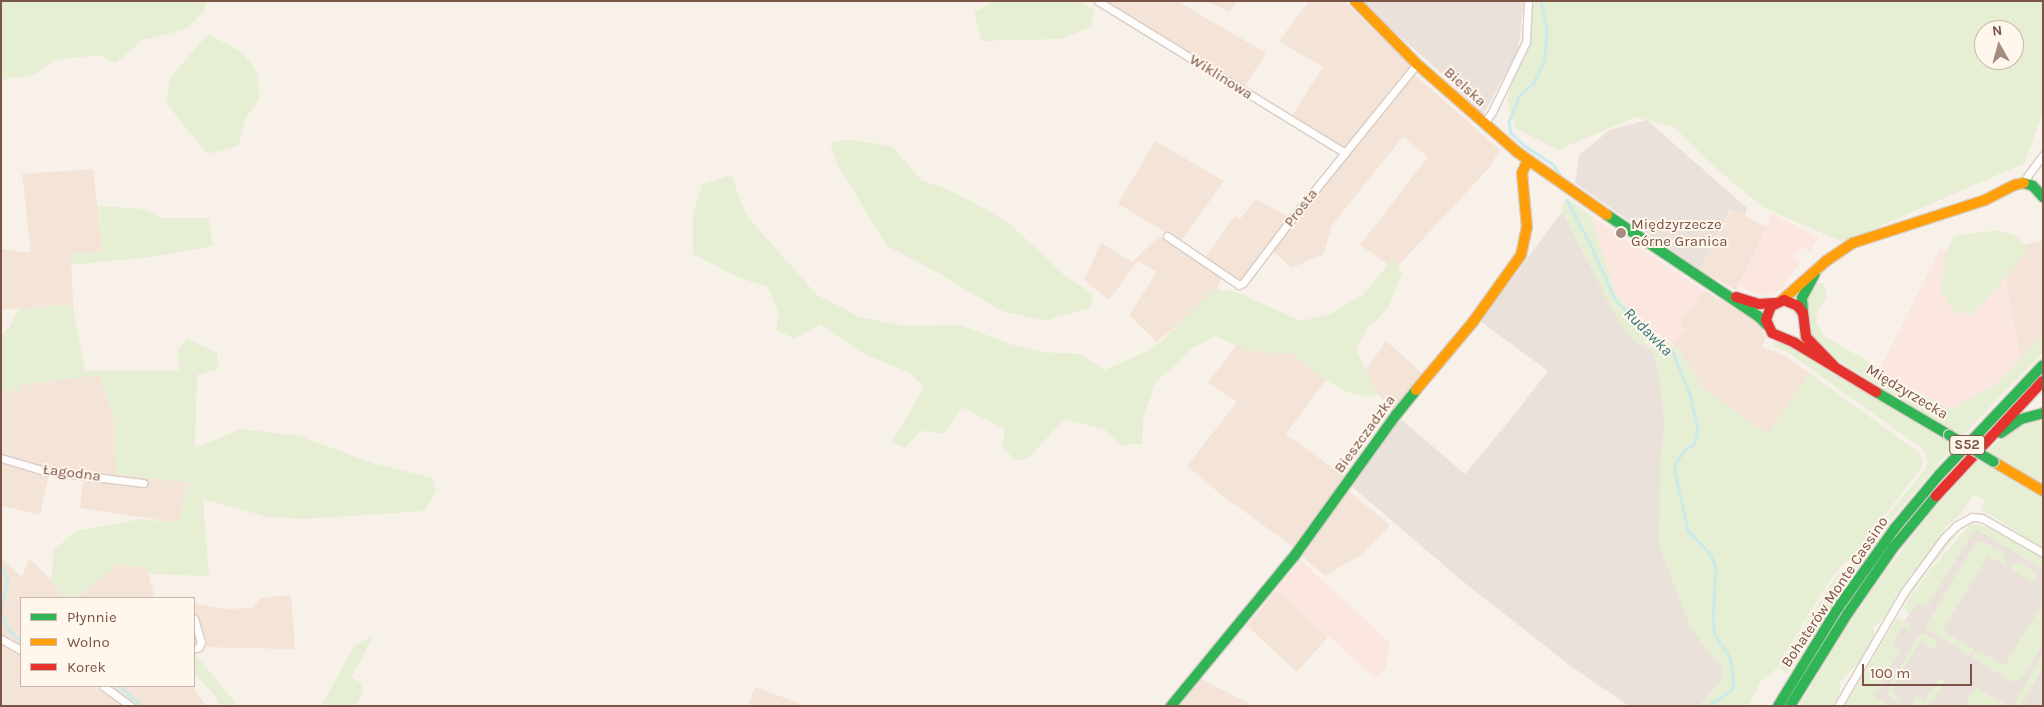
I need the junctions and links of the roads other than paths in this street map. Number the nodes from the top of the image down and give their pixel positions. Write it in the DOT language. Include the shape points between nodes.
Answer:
graph roads {
  1 [pos="1098,1"];
  2 [pos="1355,1"];
  3 [pos="1528,1"];
  4 [pos="1417,64"];
  5 [pos="1484,123"];
  6 [pos="1345,153"];
  7 [pos="2043,155"];
  8 [pos="1528,160"];
  9 [pos="2024,183"];
  10 [pos="2043,197"];
  11 [pos="1167,236"];
  12 [pos="1818,268"];
  13 [pos="1720,292"];
  14 [pos="1778,302"];
  15 [pos="1803,317"];
  16 [pos="1767,325"];
  17 [pos="1782,338"];
  18 [pos="2043,365"];
  19 [pos="1834,366"];
  20 [pos="2043,381"];
  21 [pos="2043,413"];
  22 [pos="1972,456"];
  23 [pos="1,458"];
  24 [pos="143,483"];
  25 [pos="2043,491"];
  26 [pos="2043,553"];
  27 [pos="195,621"];
  28 [pos="1,639"];
  29 [pos="20,649"];
  30 [pos="195,649"];
  31 [pos="104,687"];
  32 [pos="131,706"];
  33 [pos="1171,706"];
  34 [pos="1778,706"];
  35 [pos="1790,706"];
  36 [pos="1838,706"];
  1 -- 6 [label="street, Wiklinowa"];
  2 -- 4 [label="main road, Bielska"];
  3 -- 5 [label="street" via="1526,42"];
  4 -- 5 [label="main road, Bielska"];
  4 -- 6 [label="street, Prosta"];
  5 -- 8 [label="main road, Bielska"];
  6 -- 11 [label="street, Prosta" via="1239,285"];
  7 -- 9 [label="street"];
  8 -- 13 [label="main road, Bielska"];
  8 -- 33 [label="main road, Bieszczadzka" via="1522,173 1527,227 1521,255 1473,322 1396,415 1295,555"];
  9 -- 10 [label="main road" via="2033,186"];
  9 -- 12 [label="main road" via="1985,200 1860,240"];
  12 -- 14 [label="main road"];
  12 -- 15 [label="main road" via="1802,298"];
  13 -- 14 [label="main road" via="1759,304"];
  13 -- 16 [label="main road"];
  14 -- 15 [label="main road" via="1794,302"];
  14 -- 16 [label="main road" via="1767,311"];
  15 -- 17 [label="main road" via="1795,334"];
  15 -- 19 [label="main road, Międzyrzecka" via="1806,337"];
  16 -- 17 [label="main road" via="1772,333"];
  17 -- 19 [label="main road, Międzyrzecka"];
  18 -- 34 [label="main road, Bohaterów Monte Cassino / S52" via="1973,438 1895,528 1843,602"];
  19 -- 25 [label="main road, Międzyrzecka, bridge"];
  20 -- 22 [label="main road, Bohaterów Monte Cassino / S52"];
  21 -- 22 [label="main road" via="2014,423"];
  22 -- 35 [label="main road, Bohaterów Monte Cassino / S52" via="1918,517 1875,573"];
  23 -- 24 [label="street, Łagodna" via="45,471"];
  26 -- 36 [label="street" via="1982,518 1972,517 1957,525 1905,591"];
  27 -- 30 [label="street" via="201,642"];
  28 -- 29 [label="street"];
  31 -- 32 [label="street"];
}
